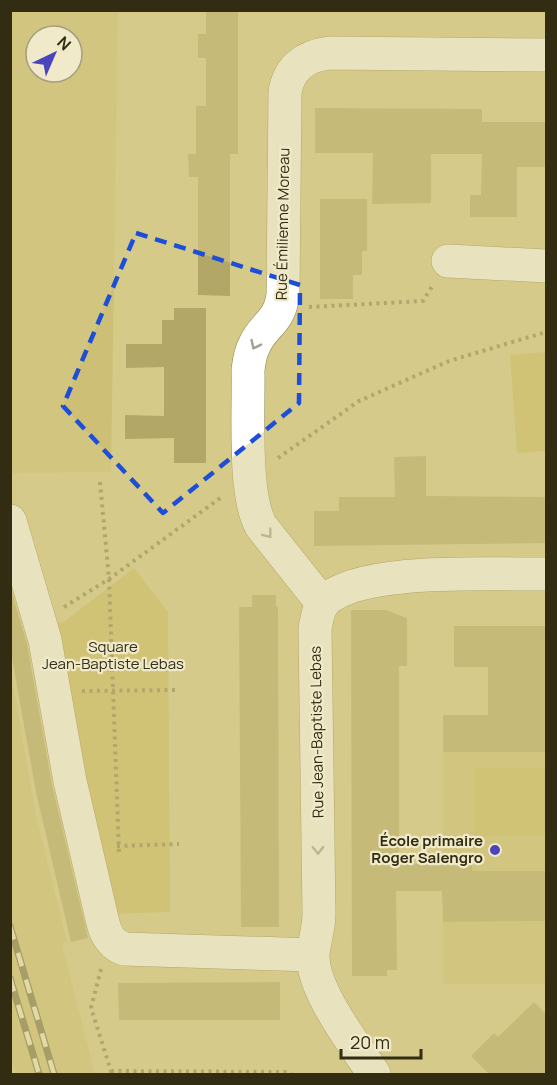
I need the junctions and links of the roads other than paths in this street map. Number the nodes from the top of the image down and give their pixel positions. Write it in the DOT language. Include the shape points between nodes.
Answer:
graph roads {
  1 [pos="546,55"];
  2 [pos="448,261"];
  3 [pos="546,266"];
  4 [pos="10,521"];
  5 [pos="546,574"];
  6 [pos="323,604"];
  7 [pos="313,955"];
  8 [pos="374,1074"];
  1 -- 6 [label="street, Rue Émilienne Moreau, one-way" via="342,52 318,55 299,63 287,81 282,302 275,320 261,334 250,357 250,477 255,516"];
  2 -- 3 [label="street"];
  4 -- 7 [label="street" via="40,622 70,781 105,931 113,944 123,949"];
  5 -- 6 [label="street" via="387,578 344,590"];
  6 -- 7 [label="street, Rue Jean-Baptiste Lebas, one-way" via="315,628 319,928"];
  7 -- 8 [label="street, Rue Jean-Baptiste Lebas" via="315,973 324,993"];
}
